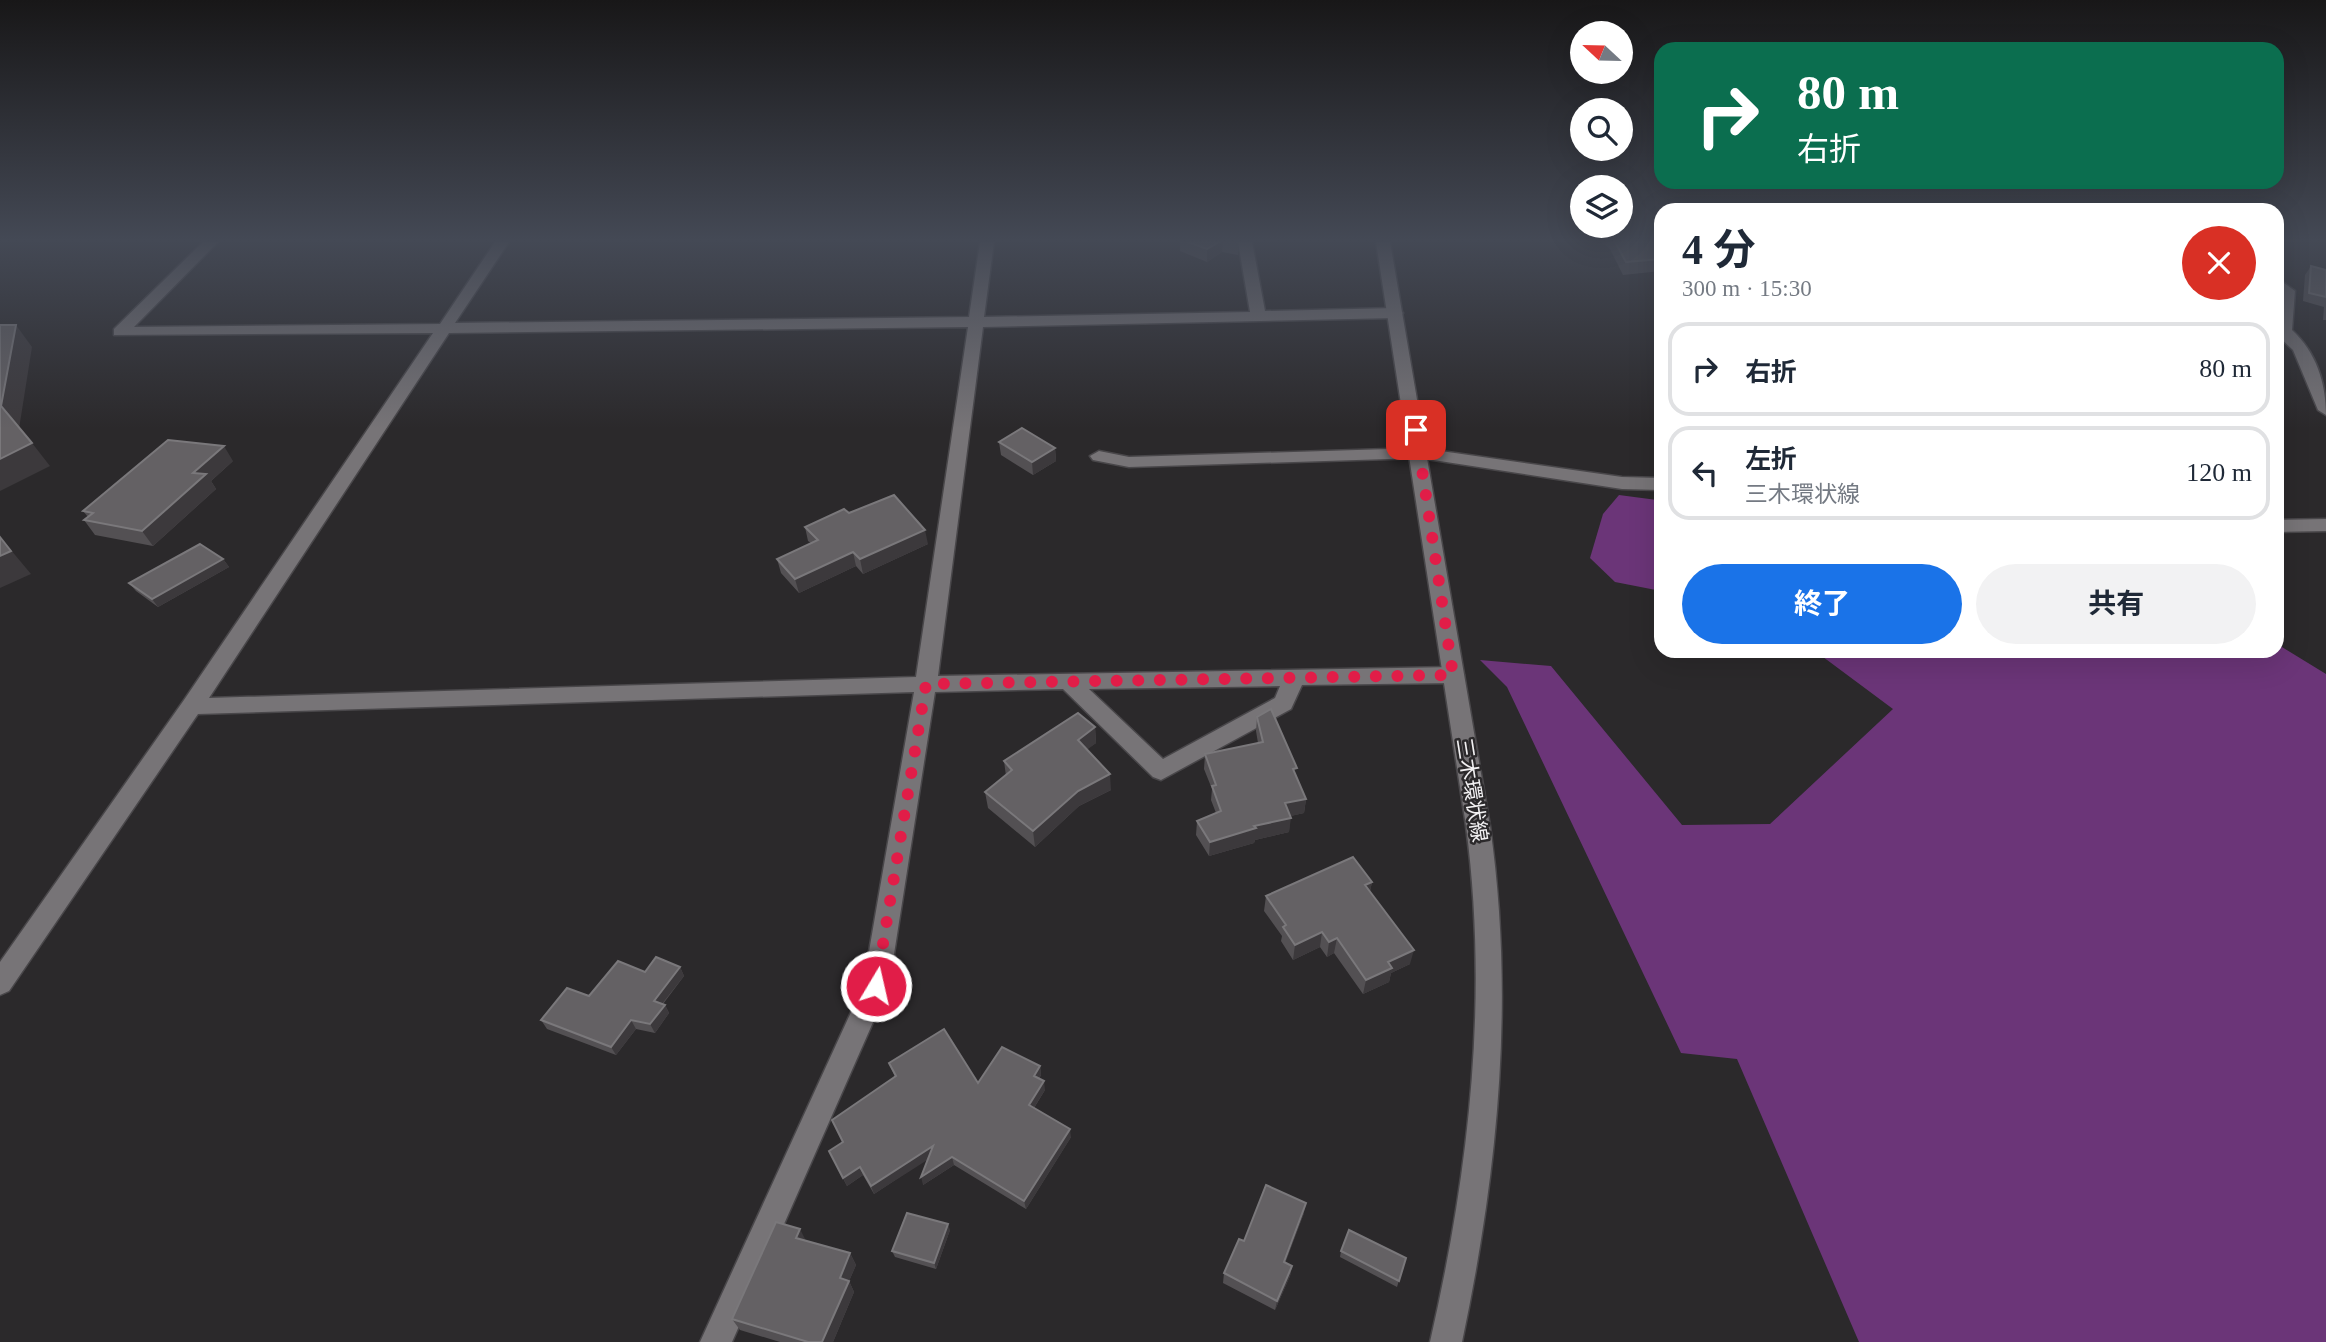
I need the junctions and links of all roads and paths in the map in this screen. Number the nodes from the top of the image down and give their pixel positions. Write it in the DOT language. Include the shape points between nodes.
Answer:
graph roads {
  1 [pos="148,305"];
  2 [pos="460,305"];
  3 [pos="979,305"];
  4 [pos="1256,305"];
  5 [pos="1394,305"];
  6 [pos="1395,313"];
  7 [pos="1258,315"];
  8 [pos="977,322"];
  9 [pos="445,328"];
  10 [pos="2284,333"];
  11 [pos="2326,411"];
  12 [pos="1420,453"];
  13 [pos="1099,456"];
  14 [pos="1654,485"];
  15 [pos="2326,525"];
  16 [pos="2284,526"];
  17 [pos="1453,675"];
  18 [pos="1295,677"];
  19 [pos="1068,681"];
  20 [pos="926,684"];
  21 [pos="192,706"];
  22 [pos="0,982"];
  23 [pos="716,1342"];
  24 [pos="1446,1342"];
  1 -- 9 [label="street" via="120,332"];
  2 -- 9 [label="street"];
  3 -- 8 [label="street"];
  4 -- 7 [label="street"];
  5 -- 6 [label="street, 三木環状線"];
  6 -- 7 [label="street"];
  6 -- 12 [label="street, 三木環状線"];
  7 -- 8 [label="street"];
  8 -- 9 [label="street"];
  8 -- 20 [label="street"];
  9 -- 21 [label="street"];
  10 -- 11 [label="street" via="2297,341"];
  12 -- 13 [label="street" via="1129,461"];
  12 -- 14 [label="street"];
  12 -- 17 [label="street, 三木環状線"];
  15 -- 16 [label="street"];
  17 -- 18 [label="street"];
  17 -- 24 [label="street, 三木環状線" via="1475,794 1486,887 1490,982 1484,1095 1462,1270"];
  18 -- 19 [label="street"];
  18 -- 19 [label="street" via="1283,703 1161,771"];
  19 -- 20 [label="street"];
  20 -- 21 [label="street"];
  20 -- 23 [label="street" via="876,986"];
  21 -- 22 [label="street"];
}
